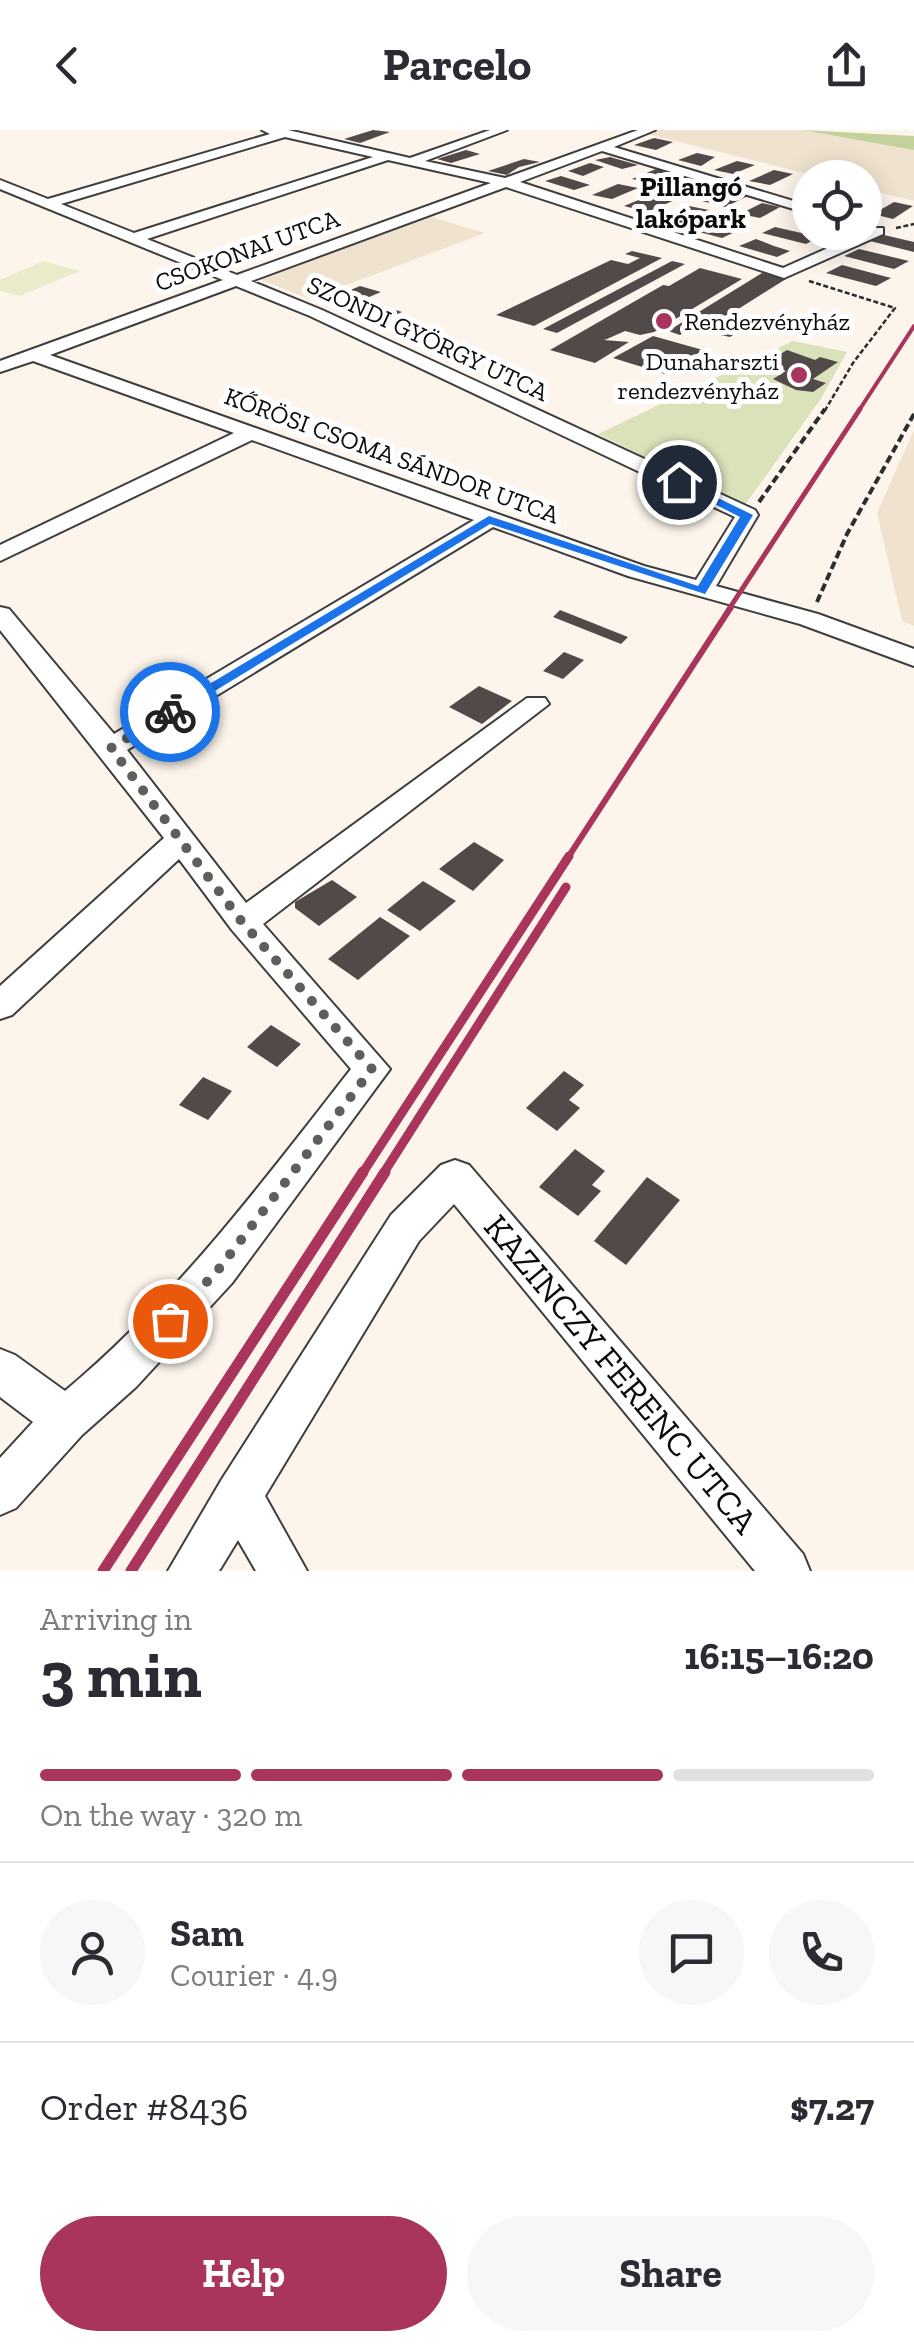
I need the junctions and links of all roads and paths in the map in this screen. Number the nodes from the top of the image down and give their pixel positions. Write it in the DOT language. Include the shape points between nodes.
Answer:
graph roads {
  1 [pos="268,130"];
  2 [pos="501,130"];
  3 [pos="648,130"];
  4 [pos="286,134"];
  5 [pos="604,148"];
  6 [pos="388,156"];
  7 [pos="412,161"];
  8 [pos="511,182"];
  9 [pos="1,186"];
  10 [pos="49,204"];
  11 [pos="792,205"];
  12 [pos="134,238"];
  13 [pos="830,250"];
  14 [pos="784,273"];
  15 [pos="234,280"];
  16 [pos="34,355"];
  17 [pos="0,367"];
  18 [pos="914,414"];
  19 [pos="248,434"];
  20 [pos="747,515"];
  21 [pos="489,520"];
  22 [pos="0,554"];
  23 [pos="701,592"];
  24 [pos="0,614"];
  25 [pos="810,618"];
  26 [pos="914,658"];
  27 [pos="536,704"];
  28 [pos="111,748"];
  29 [pos="178,842"];
  30 [pos="242,922"];
  31 [pos="0,1006"];
  32 [pos="0,1370"];
  33 [pos="66,1419"];
  34 [pos="0,1492"];
  35 [pos="238,1494"];
  36 [pos="192,1571"];
  37 [pos="284,1571"];
  38 [pos="786,1571"];
  1 -- 4 [label="street"];
  2 -- 7 [label="street"];
  3 -- 5 [label="street, CSOKONAI UTCA"];
  4 -- 6 [label="street"];
  4 -- 10 [label="street"];
  5 -- 8 [label="street, CSOKONAI UTCA"];
  5 -- 11 [label="street"];
  6 -- 7 [label="street"];
  6 -- 12 [label="street"];
  7 -- 8 [label="street"];
  8 -- 14 [label="street"];
  8 -- 15 [label="street, CSOKONAI UTCA"];
  9 -- 10 [label="street, SZONDI GYÖRGY UTCA"];
  10 -- 12 [label="street, SZONDI GYÖRGY UTCA"];
  12 -- 15 [label="street, SZONDI GYÖRGY UTCA"];
  13 -- 14 [label="street"];
  14 -- 20 [label="path" via="895,308 850,366 795,460"];
  15 -- 16 [label="street, CSOKONAI UTCA"];
  15 -- 20 [label="street, SZONDI GYÖRGY UTCA"];
  16 -- 17 [label="street, CSOKONAI UTCA"];
  16 -- 19 [label="street, KŐRÖSI CSOMA SÁNDOR UTCA"];
  18 -- 25 [label="path" via="847,534"];
  19 -- 21 [label="street, KŐRÖSI CSOMA SÁNDOR UTCA"];
  19 -- 22 [label="street"];
  20 -- 23 [label="street"];
  21 -- 23 [label="street, KŐRÖSI CSOMA SÁNDOR UTCA"];
  21 -- 28 [label="street"];
  23 -- 25 [label="street, KŐRÖSI CSOMA SÁNDOR UTCA"];
  24 -- 28 [label="street"];
  25 -- 26 [label="street, KŐRÖSI CSOMA SÁNDOR UTCA"];
  27 -- 30 [label="street"];
  28 -- 29 [label="street"];
  29 -- 30 [label="street"];
  29 -- 31 [label="street"];
  30 -- 33 [label="street" via="372,1069 218,1270"];
  32 -- 33 [label="street"];
  33 -- 34 [label="street"];
  35 -- 36 [label="street"];
  35 -- 37 [label="street"];
  35 -- 38 [label="street, KAZINCZY FERENC UTCA" via="405,1228 455,1177"];
}
